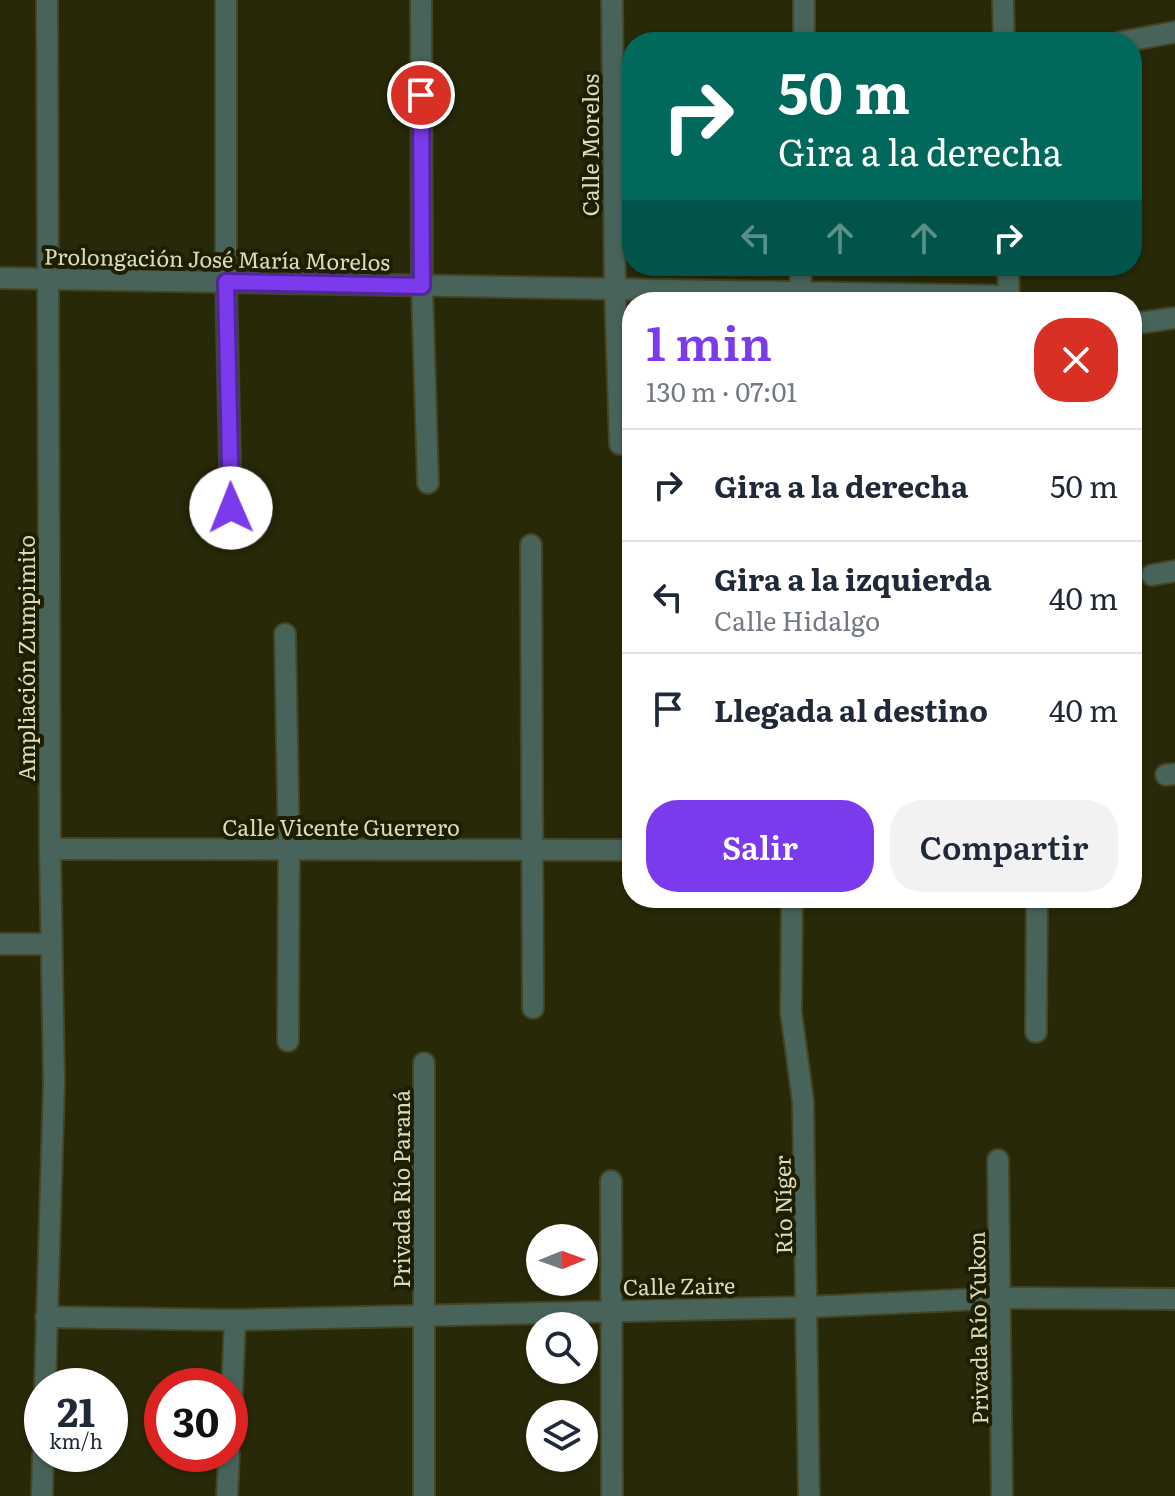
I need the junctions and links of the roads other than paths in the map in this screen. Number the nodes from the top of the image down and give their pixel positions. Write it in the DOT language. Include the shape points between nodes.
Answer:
graph roads {
  1 [pos="47,0"];
  2 [pos="226,0"];
  3 [pos="421,0"];
  4 [pos="612,0"];
  5 [pos="804,0"];
  6 [pos="1003,0"];
  7 [pos="804,32"];
  8 [pos="1004,32"];
  9 [pos="1175,32"];
  10 [pos="1142,38"];
  11 [pos="0,278"];
  12 [pos="48,279"];
  13 [pos="226,282"];
  14 [pos="422,286"];
  15 [pos="615,289"];
  16 [pos="684,292"];
  17 [pos="1175,318"];
  18 [pos="1142,323"];
  19 [pos="620,444"];
  20 [pos="428,483"];
  21 [pos="231,508"];
  22 [pos="531,545"];
  23 [pos="1175,571"];
  24 [pos="1152,575"];
  25 [pos="285,634"];
  26 [pos="50,849"];
  27 [pos="289,850"];
  28 [pos="533,850"];
  29 [pos="622,850"];
  30 [pos="792,908"];
  31 [pos="1037,908"];
  32 [pos="0,944"];
  33 [pos="51,944"];
  34 [pos="533,1008"];
  35 [pos="1036,1032"];
  36 [pos="288,1041"];
  37 [pos="424,1063"];
  38 [pos="998,1160"];
  39 [pos="611,1181"];
  40 [pos="1001,1298"];
  41 [pos="1171,1298"];
  42 [pos="808,1307"];
  43 [pos="610,1310"];
  44 [pos="424,1316"];
  45 [pos="46,1317"];
  46 [pos="235,1320"];
  47 [pos="45,1368"];
  48 [pos="233,1368"];
  49 [pos="43,1472"];
  50 [pos="228,1472"];
  51 [pos="42,1496"];
  52 [pos="227,1496"];
  53 [pos="424,1496"];
  54 [pos="612,1496"];
  55 [pos="809,1496"];
  56 [pos="1002,1496"];
  1 -- 12 [label="street, Ampliación Zumpimito"];
  2 -- 13 [label="street"];
  3 -- 14 [label="street"];
  4 -- 15 [label="street, Calle Morelos"];
  5 -- 7 [label="street"];
  6 -- 8 [label="street"];
  9 -- 10 [label="street"];
  11 -- 12 [label="street, Prolongación José María Morelos"];
  12 -- 13 [label="street, Prolongación José María Morelos"];
  12 -- 26 [label="street, Ampliación Zumpimito"];
  13 -- 14 [label="street, Prolongación José María Morelos"];
  13 -- 21 [label="street"];
  14 -- 15 [label="street, Prolongación José María Morelos"];
  14 -- 20 [label="street"];
  15 -- 16 [label="street, Prolongación José María Morelos"];
  15 -- 19 [label="street, Calle Morelos"];
  17 -- 18 [label="street"];
  22 -- 28 [label="street"];
  23 -- 24 [label="street"];
  25 -- 27 [label="street"];
  26 -- 27 [label="street, Calle Vicente Guerrero"];
  26 -- 33 [label="street, Ampliación Zumpimito"];
  27 -- 28 [label="street, Calle Vicente Guerrero"];
  27 -- 36 [label="street"];
  28 -- 29 [label="street, Calle Vicente Guerrero"];
  28 -- 34 [label="street"];
  30 -- 42 [label="street, Río Níger" via="791,1012 803,1101"];
  31 -- 35 [label="street"];
  32 -- 33 [label="street"];
  33 -- 45 [label="street, Ampliación Zumpimito" via="54,1083"];
  37 -- 44 [label="street, Privada Río Paraná"];
  38 -- 40 [label="street, Privada Río Yukon"];
  39 -- 43 [label="street"];
  40 -- 41 [label="street, Calle Zaire"];
  40 -- 42 [label="street, Calle Zaire"];
  40 -- 56 [label="street, Privada Río Yukon"];
  42 -- 43 [label="street, Calle Zaire"];
  42 -- 55 [label="street, Río Níger"];
  43 -- 44 [label="street, Calle Zaire"];
  43 -- 54 [label="street"];
  44 -- 46 [label="street, Calle Zaire"];
  44 -- 53 [label="street, Privada Río Paraná"];
  45 -- 46 [label="street, Calle Zaire"];
  45 -- 47 [label="street, Ampliación Zumpimito"];
  46 -- 48 [label="street"];
  49 -- 51 [label="street"];
  50 -- 52 [label="street"];
}
